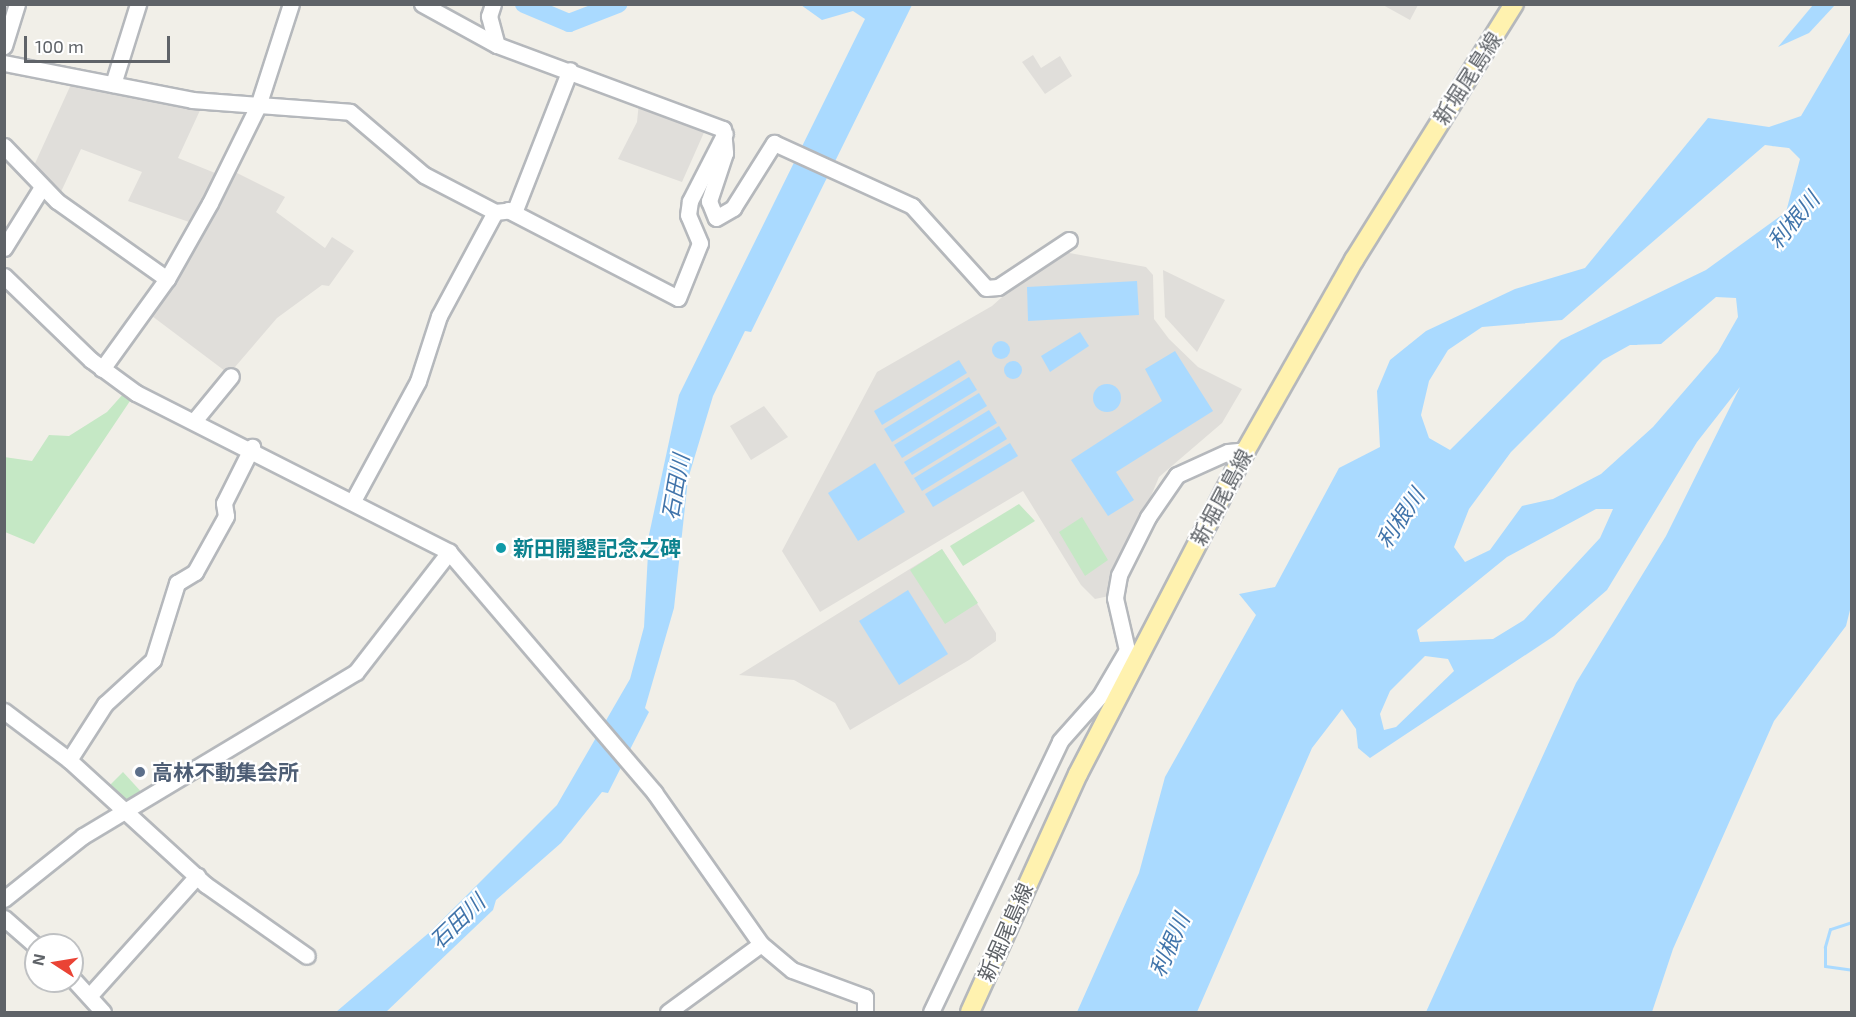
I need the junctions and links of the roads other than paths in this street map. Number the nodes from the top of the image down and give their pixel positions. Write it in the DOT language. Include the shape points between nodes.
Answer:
graph roads {
  1 [pos="17,4"];
  2 [pos="138,4"];
  3 [pos="291,4"];
  4 [pos="422,4"];
  5 [pos="493,4"];
  6 [pos="1514,4"];
  7 [pos="497,45"];
  8 [pos="4,46"];
  9 [pos="4,63"];
  10 [pos="570,70"];
  11 [pos="113,84"];
  12 [pos="258,106"];
  13 [pos="725,133"];
  14 [pos="4,146"];
  15 [pos="42,187"];
  16 [pos="501,211"];
  17 [pos="1069,240"];
  18 [pos="4,248"];
  19 [pos="4,276"];
  20 [pos="167,279"];
  21 [pos="102,369"];
  22 [pos="231,376"];
  23 [pos="194,421"];
  24 [pos="252,447"];
  25 [pos="1246,450"];
  26 [pos="354,499"];
  27 [pos="449,552"];
  28 [pos="1132,652"];
  29 [pos="4,711"];
  30 [pos="69,760"];
  31 [pos="129,811"];
  32 [pos="197,876"];
  33 [pos="4,899"];
  34 [pos="4,918"];
  35 [pos="24,936"];
  36 [pos="761,944"];
  37 [pos="308,957"];
  38 [pos="84,988"];
  39 [pos="91,994"];
  40 [pos="103,1012"];
  41 [pos="668,1012"];
  42 [pos="865,1012"];
  43 [pos="931,1012"];
  44 [pos="970,1012"];
  1 -- 8 [label="street"];
  2 -- 11 [label="street"];
  3 -- 12 [label="street"];
  4 -- 7 [label="street"];
  5 -- 7 [label="street" via="489,16"];
  6 -- 25 [label="main road, 新堀尾島線" via="1371,231"];
  7 -- 10 [label="street"];
  9 -- 11 [label="street"];
  10 -- 13 [label="street"];
  10 -- 16 [label="street" via="514,210"];
  11 -- 12 [label="street"];
  12 -- 16 [label="street" via="350,112 424,175"];
  12 -- 20 [label="street"];
  13 -- 16 [label="street" via="690,201 688,215 700,243 678,298"];
  13 -- 17 [label="street" via="725,153 709,201 716,218 733,208 771,144 912,206 986,288 998,287"];
  14 -- 15 [label="street"];
  15 -- 18 [label="street"];
  15 -- 20 [label="street"];
  16 -- 26 [label="street" via="439,316 418,381"];
  19 -- 21 [label="street"];
  20 -- 21 [label="street"];
  21 -- 23 [label="street"];
  22 -- 23 [label="street"];
  23 -- 24 [label="street"];
  24 -- 26 [label="street"];
  24 -- 30 [label="street" via="224,503 226,516 195,572 177,583 153,660 105,704"];
  25 -- 28 [label="main road, 新堀尾島線"];
  25 -- 28 [label="street" via="1228,452 1177,475 1148,517 1119,575 1114,598"];
  26 -- 27 [label="street"];
  27 -- 31 [label="street" via="356,672"];
  27 -- 36 [label="street" via="644,780 708,864"];
  28 -- 43 [label="street" via="1060,741"];
  28 -- 44 [label="main road, 新堀尾島線"];
  29 -- 30 [label="street"];
  30 -- 31 [label="street"];
  31 -- 32 [label="street"];
  31 -- 33 [label="street" via="82,836"];
  32 -- 37 [label="street"];
  32 -- 39 [label="street"];
  34 -- 35 [label="street"];
  36 -- 41 [label="street"];
  36 -- 42 [label="street" via="792,970 865,997"];
  38 -- 39 [label="street"];
  39 -- 40 [label="street"];
}
